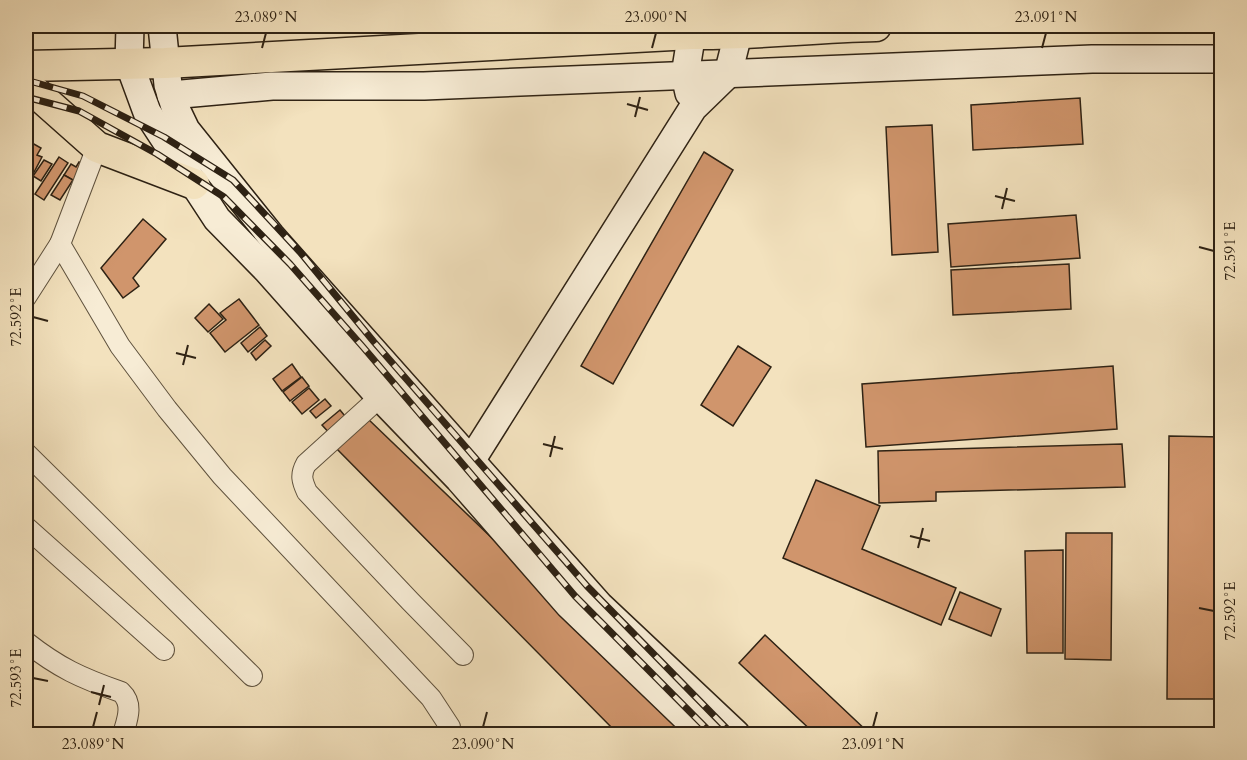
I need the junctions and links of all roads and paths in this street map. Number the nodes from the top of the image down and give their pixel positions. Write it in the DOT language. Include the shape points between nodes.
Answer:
graph roads {
  1 [pos="130,26"];
  2 [pos="162,26"];
  3 [pos="876,26"];
  4 [pos="692,30"];
  5 [pos="740,30"];
  6 [pos="1221,59"];
  7 [pos="129,63"];
  8 [pos="165,63"];
  9 [pos="26,66"];
  10 [pos="728,74"];
  11 [pos="685,75"];
  12 [pos="26,84"];
  13 [pos="171,95"];
  14 [pos="693,108"];
  15 [pos="97,147"];
  16 [pos="194,184"];
  17 [pos="60,244"];
  18 [pos="26,297"];
  19 [pos="380,398"];
  20 [pos="26,453"];
  21 [pos="465,470"];
  22 [pos="26,527"];
  23 [pos="26,642"];
  24 [pos="164,650"];
  25 [pos="463,655"];
  26 [pos="252,676"];
  27 [pos="451,732"];
  28 [pos="123,735"];
  29 [pos="703,735"];
  30 [pos="735,735"];
  1 -- 7 [label="street"];
  2 -- 8 [label="street"];
  3 -- 5 [label="main road"];
  4 -- 5 [label="main road"];
  4 -- 8 [label="main road"];
  4 -- 11 [label="street"];
  5 -- 10 [label="street"];
  6 -- 10 [label="street"];
  7 -- 8 [label="main road"];
  7 -- 9 [label="main road"];
  7 -- 16 [label="street" via="147,112"];
  8 -- 13 [label="street"];
  10 -- 11 [label="street"];
  10 -- 14 [label="street"];
  11 -- 13 [label="street" via="424,86 272,86"];
  11 -- 14 [label="street"];
  12 -- 15 [label="main road"];
  13 -- 21 [label="street" via="186,130"];
  14 -- 21 [label="street"];
  15 -- 16 [label="main road"];
  15 -- 17 [label="street"];
  16 -- 19 [label="street" via="217,219"];
  17 -- 18 [label="street"];
  17 -- 27 [label="street" via="120,346 166,409 222,476 431,698"];
  19 -- 21 [label="street"];
  19 -- 25 [label="street" via="306,464 302,481 307,492"];
  20 -- 26 [label="street"];
  21 -- 29 [label="street" via="569,605"];
  21 -- 30 [label="street" via="598,605"];
  22 -- 24 [label="street"];
  23 -- 28 [label="street" via="72,674 128,698"];
}
